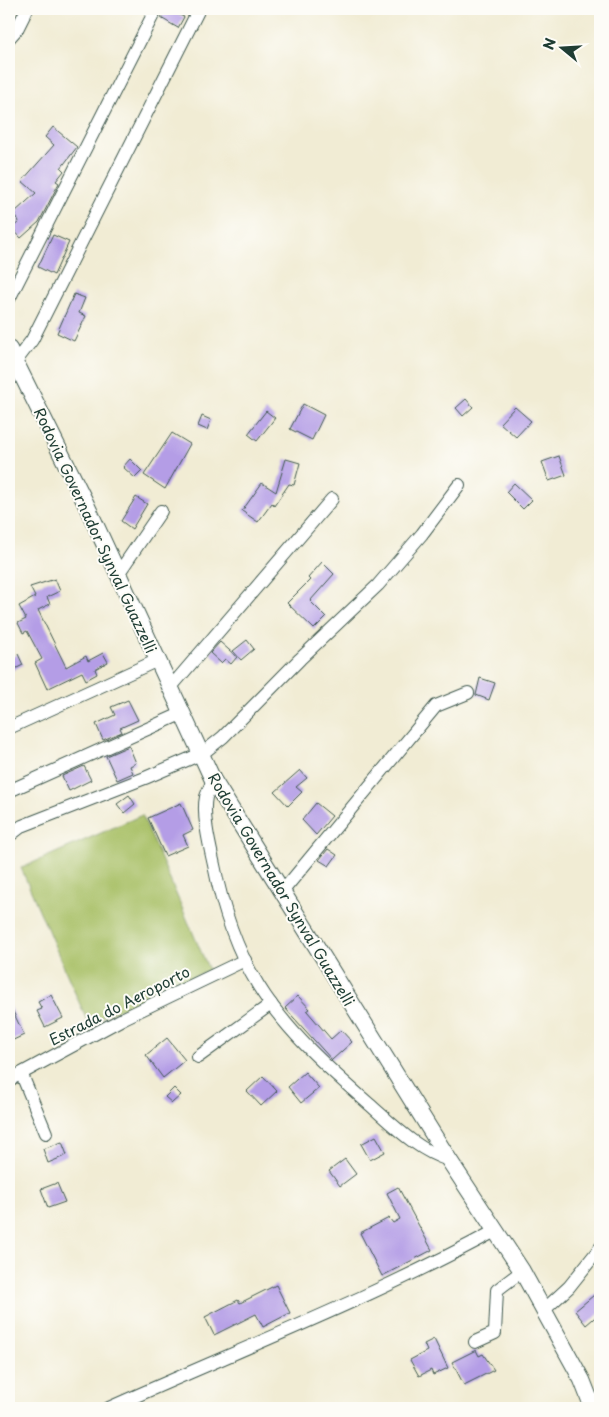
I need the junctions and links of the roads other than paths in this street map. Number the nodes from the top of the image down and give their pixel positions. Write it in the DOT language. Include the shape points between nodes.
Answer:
graph roads {
  1 [pos="27,9"];
  2 [pos="156,9"];
  3 [pos="199,9"];
  4 [pos="9,38"];
  5 [pos="9,299"];
  6 [pos="14,365"];
  7 [pos="459,484"];
  8 [pos="332,499"];
  9 [pos="161,511"];
  10 [pos="118,574"];
  11 [pos="158,660"];
  12 [pos="171,687"];
  13 [pos="468,693"];
  14 [pos="183,713"];
  15 [pos="9,728"];
  16 [pos="203,753"];
  17 [pos="213,780"];
  18 [pos="9,791"];
  19 [pos="9,836"];
  20 [pos="282,892"];
  21 [pos="245,960"];
  22 [pos="272,1004"];
  23 [pos="198,1057"];
  24 [pos="22,1075"];
  25 [pos="9,1080"];
  26 [pos="46,1133"];
  27 [pos="449,1160"];
  28 [pos="495,1231"];
  29 [pos="600,1248"];
  30 [pos="522,1271"];
  31 [pos="544,1310"];
  32 [pos="475,1342"];
  33 [pos="109,1408"];
  34 [pos="594,1408"];
  1 -- 4 [label="street" via="17,30"];
  2 -- 5 [label="street"];
  3 -- 6 [label="street" via="32,340"];
  6 -- 10 [label="main road, Rodovia Governador Synval Guazzelli"];
  7 -- 16 [label="street" via="378,585"];
  8 -- 12 [label="street"];
  9 -- 10 [label="street"];
  10 -- 11 [label="main road, Rodovia Governador Synval Guazzelli"];
  11 -- 12 [label="main road, Rodovia Governador Synval Guazzelli"];
  11 -- 15 [label="street"];
  12 -- 14 [label="main road, Rodovia Governador Synval Guazzelli"];
  13 -- 20 [label="street" via="436,706"];
  14 -- 16 [label="main road, Rodovia Governador Synval Guazzelli"];
  14 -- 18 [label="street"];
  16 -- 17 [label="main road, Rodovia Governador Synval Guazzelli"];
  16 -- 19 [label="street" via="22,826"];
  17 -- 20 [label="main road, Rodovia Governador Synval Guazzelli"];
  17 -- 21 [label="street" via="206,798 211,849 219,891"];
  20 -- 27 [label="main road, Rodovia Governador Synval Guazzelli"];
  21 -- 22 [label="street"];
  21 -- 24 [label="street, Estrada do Aeroporto" via="124,1018"];
  22 -- 23 [label="street"];
  22 -- 27 [label="street" via="306,1045 394,1126 435,1156"];
  24 -- 25 [label="street, Estrada do Aeroporto"];
  24 -- 26 [label="street"];
  27 -- 28 [label="main road, Rodovia Governador Synval Guazzelli"];
  28 -- 30 [label="main road, Rodovia Governador Synval Guazzelli"];
  28 -- 33 [label="street" via="328,1314"];
  29 -- 31 [label="street"];
  30 -- 31 [label="main road, Rodovia Governador Synval Guazzelli"];
  30 -- 32 [label="street" via="496,1290 495,1333"];
  31 -- 34 [label="main road, Rodovia Governador Synval Guazzelli"];
}
